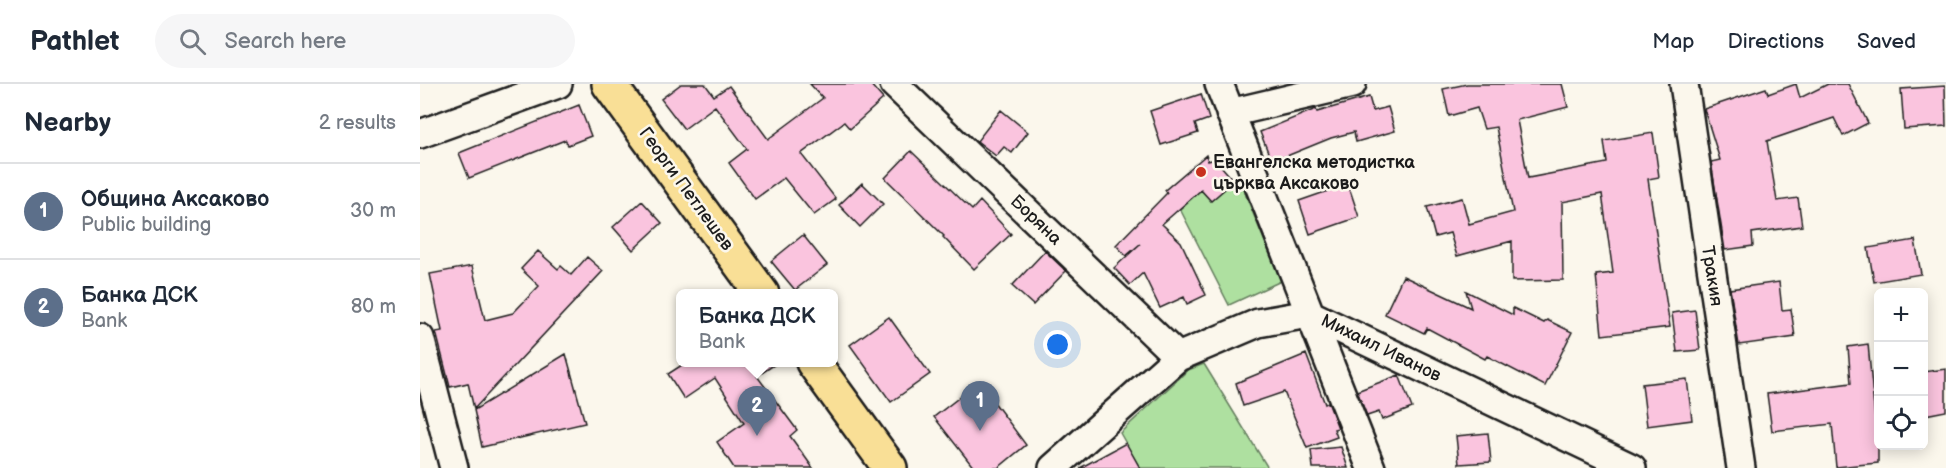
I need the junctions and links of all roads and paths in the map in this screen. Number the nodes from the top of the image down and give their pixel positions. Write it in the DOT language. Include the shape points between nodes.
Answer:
graph roads {
  1 [pos="558,84"];
  2 [pos="609,84"];
  3 [pos="894,84"];
  4 [pos="1219,84"];
  5 [pos="1352,84"];
  6 [pos="1684,84"];
  7 [pos="1230,113"];
  8 [pos="420,134"];
  9 [pos="758,289"];
  10 [pos="1309,314"];
  11 [pos="420,338"];
  12 [pos="1178,357"];
  13 [pos="816,367"];
  14 [pos="863,431"];
  15 [pos="454,468"];
  16 [pos="890,468"];
  17 [pos="905,468"];
  18 [pos="1053,468"];
  19 [pos="1371,468"];
  20 [pos="1632,468"];
  21 [pos="1741,468"];
  1 -- 8 [label="street"];
  2 -- 9 [label="main road, Георги Петлешев"];
  3 -- 12 [label="street, Боряна"];
  4 -- 7 [label="street"];
  5 -- 7 [label="street"];
  6 -- 21 [label="street, Тракия"];
  7 -- 10 [label="street"];
  10 -- 12 [label="street, Михаил Иванов" via="1257,323"];
  10 -- 19 [label="street"];
  10 -- 20 [label="street, Михаил Иванов"];
  11 -- 15 [label="street"];
  12 -- 18 [label="street, Михаил Иванов"];
  13 -- 14 [label="main road"];
  14 -- 16 [label="main road"];
  14 -- 17 [label="street"];
}
